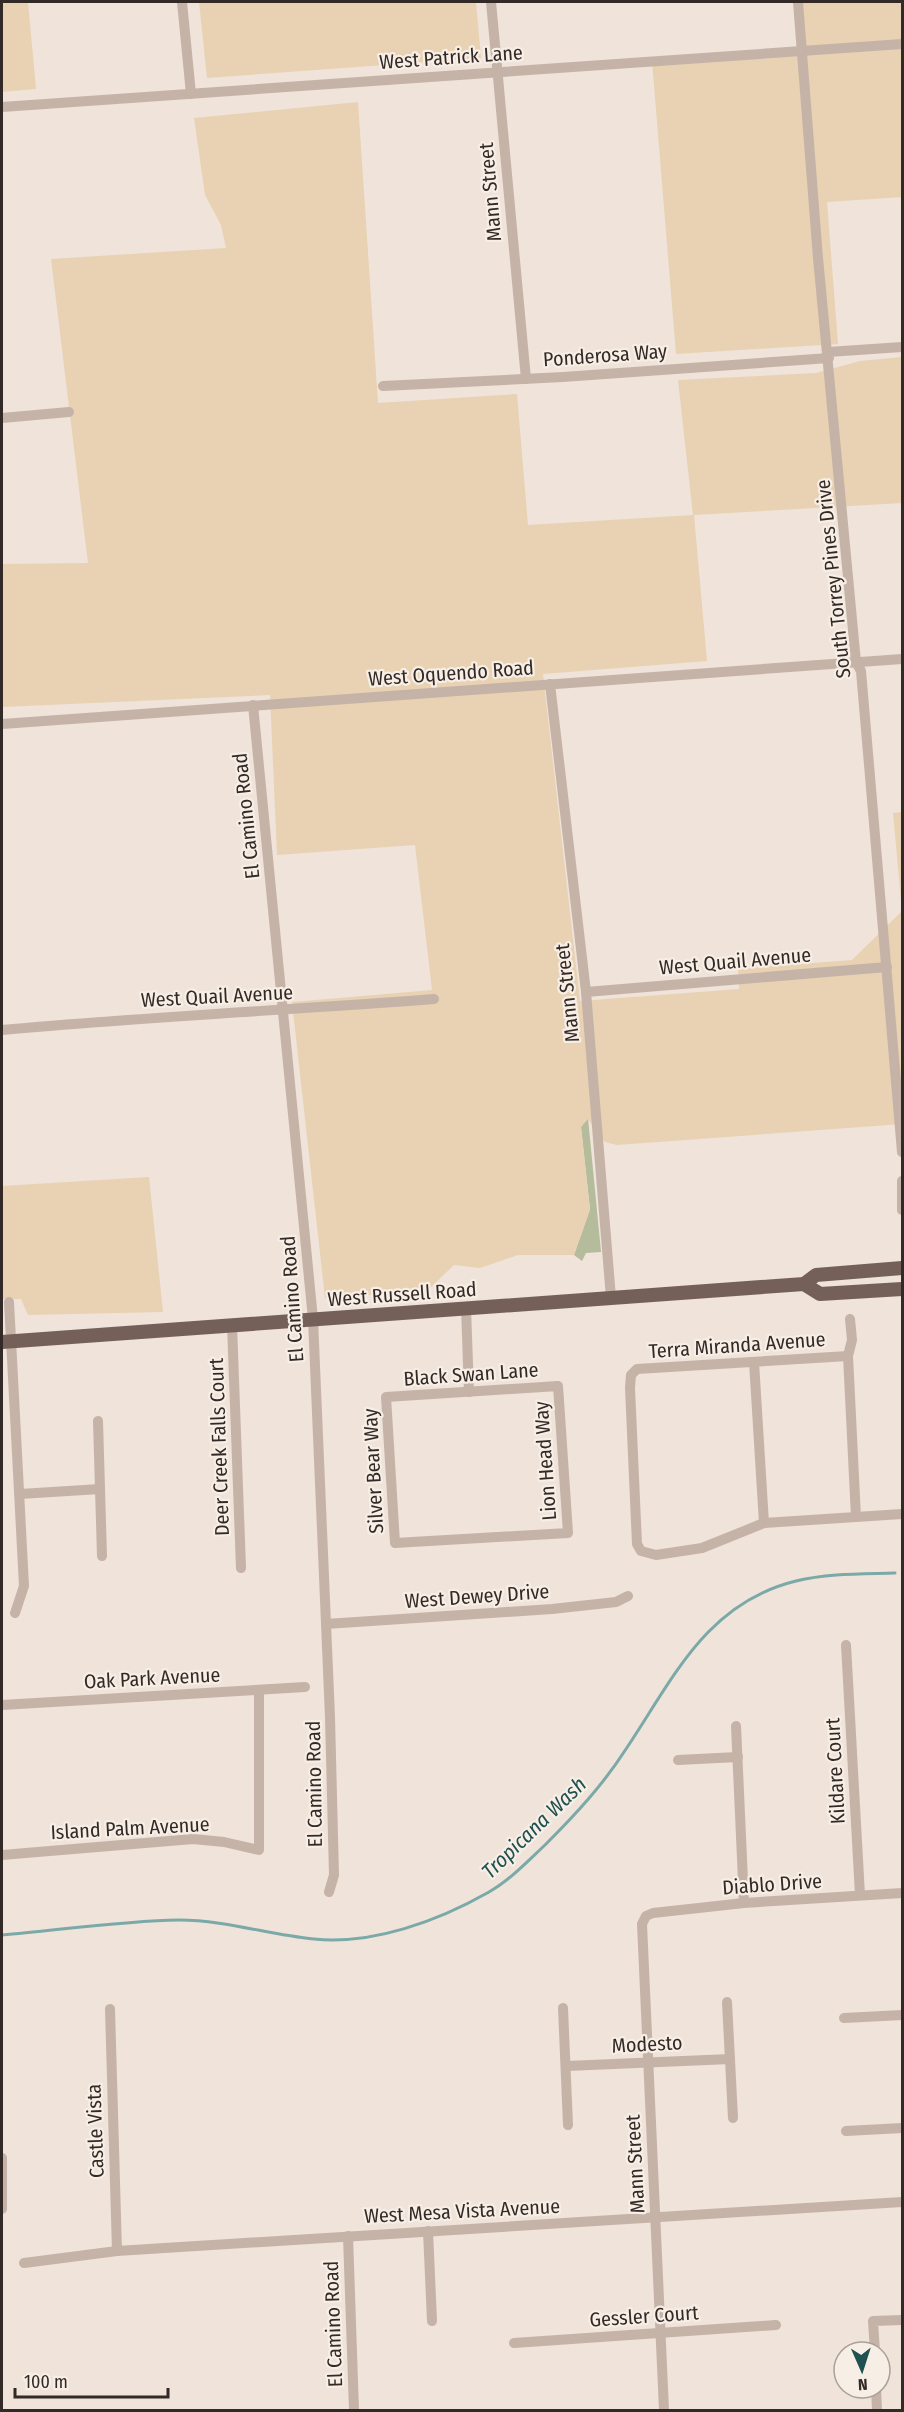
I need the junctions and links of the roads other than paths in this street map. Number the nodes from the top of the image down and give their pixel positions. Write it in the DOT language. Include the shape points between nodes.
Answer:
graph roads {
  1 [pos="182,2"];
  2 [pos="491,2"];
  3 [pos="798,2"];
  4 [pos="903,44"];
  5 [pos="802,51"];
  6 [pos="497,71"];
  7 [pos="191,94"];
  8 [pos="2,107"];
  9 [pos="903,347"];
  10 [pos="829,355"];
  11 [pos="526,379"];
  12 [pos="383,386"];
  13 [pos="69,412"];
  14 [pos="2,418"];
  15 [pos="903,659"];
  16 [pos="856,662"];
  17 [pos="550,684"];
  18 [pos="253,705"];
  19 [pos="2,724"];
  20 [pos="887,967"];
  21 [pos="586,992"];
  22 [pos="434,999"];
  23 [pos="282,1011"];
  24 [pos="2,1030"];
  25 [pos="903,1152"];
  26 [pos="903,1181"];
  27 [pos="903,1210"];
  28 [pos="903,1268"];
  29 [pos="804,1284"];
  30 [pos="903,1288"];
  31 [pos="611,1298"];
  32 [pos="9,1302"];
  33 [pos="466,1308"];
  34 [pos="313,1319"];
  35 [pos="850,1319"];
  36 [pos="232,1325"];
  37 [pos="7,1341"];
  38 [pos="848,1356"];
  39 [pos="754,1362"];
  40 [pos="558,1386"];
  41 [pos="469,1392"];
  42 [pos="386,1397"];
  43 [pos="98,1421"];
  44 [pos="100,1489"];
  45 [pos="20,1494"];
  46 [pos="903,1514"];
  47 [pos="856,1517"];
  48 [pos="764,1523"];
  49 [pos="395,1543"];
  50 [pos="102,1556"];
  51 [pos="241,1568"];
  52 [pos="628,1596"];
  53 [pos="15,1613"];
  54 [pos="326,1624"];
  55 [pos="846,1645"];
  56 [pos="305,1687"];
  57 [pos="259,1690"];
  58 [pos="2,1705"];
  59 [pos="736,1726"];
  60 [pos="738,1757"];
  61 [pos="678,1760"];
  62 [pos="2,1854"];
  63 [pos="329,1892"];
  64 [pos="903,1893"];
  65 [pos="860,1895"];
  66 [pos="744,1903"];
  67 [pos="646,1917"];
  68 [pos="727,2002"];
  69 [pos="563,2008"];
  70 [pos="110,2009"];
  71 [pos="903,2015"];
  72 [pos="844,2018"];
  73 [pos="730,2059"];
  74 [pos="648,2062"];
  75 [pos="567,2066"];
  76 [pos="733,2118"];
  77 [pos="568,2125"];
  78 [pos="903,2128"];
  79 [pos="846,2131"];
  80 [pos="2,2158"];
  81 [pos="903,2202"];
  82 [pos="2,2209"];
  83 [pos="656,2218"];
  84 [pos="428,2231"];
  85 [pos="348,2236"];
  86 [pos="117,2251"];
  87 [pos="24,2264"];
  88 [pos="903,2320"];
  89 [pos="432,2321"];
  90 [pos="776,2325"];
  91 [pos="661,2333"];
  92 [pos="874,2340"];
  93 [pos="514,2343"];
  94 [pos="354,2410"];
  95 [pos="664,2410"];
  1 -- 7 [label="street"];
  2 -- 6 [label="street, Mann Street"];
  3 -- 5 [label="street, South Torrey Pines Drive"];
  4 -- 5 [label="street, West Patrick Lane"];
  5 -- 6 [label="street, West Patrick Lane"];
  5 -- 10 [label="street, South Torrey Pines Drive"];
  6 -- 7 [label="street, West Patrick Lane"];
  6 -- 11 [label="street, Mann Street"];
  7 -- 8 [label="street, West Patrick Lane"];
  9 -- 10 [label="street, Ponderosa Way"];
  10 -- 11 [label="street, Ponderosa Way"];
  10 -- 16 [label="street, South Torrey Pines Drive"];
  11 -- 12 [label="street, Ponderosa Way"];
  13 -- 14 [label="street"];
  15 -- 16 [label="street, West Oquendo Road"];
  16 -- 17 [label="street, West Oquendo Road"];
  16 -- 20 [label="street, South Torrey Pines Drive" via="861,671"];
  17 -- 18 [label="street, West Oquendo Road"];
  17 -- 21 [label="street, Mann Street"];
  18 -- 19 [label="street, West Oquendo Road"];
  18 -- 23 [label="street, El Camino Road"];
  20 -- 21 [label="street, West Quail Avenue"];
  20 -- 25 [label="street, South Torrey Pines Drive"];
  21 -- 31 [label="street, Mann Street"];
  22 -- 23 [label="street, West Quail Avenue"];
  23 -- 24 [label="street, West Quail Avenue" via="128,1018"];
  23 -- 34 [label="street, El Camino Road"];
  26 -- 27 [label="street"];
  28 -- 29 [label="main road, West Russell Road" via="816,1275"];
  29 -- 30 [label="main road, West Russell Road" via="820,1294"];
  29 -- 31 [label="main road, West Russell Road"];
  31 -- 33 [label="main road, West Russell Road"];
  32 -- 37 [label="street"];
  33 -- 34 [label="main road, West Russell Road"];
  33 -- 41 [label="street"];
  34 -- 36 [label="main road, West Russell Road"];
  34 -- 54 [label="street, El Camino Road"];
  35 -- 38 [label="street" via="852,1340"];
  36 -- 37 [label="main road, West Russell Road"];
  36 -- 51 [label="street, Deer Creek Falls Court"];
  37 -- 45 [label="street"];
  38 -- 39 [label="street, Terra Miranda Avenue"];
  38 -- 47 [label="street"];
  39 -- 48 [label="street"];
  39 -- 48 [label="street, Terra Miranda Avenue" via="637,1369 631,1375 637,1544 641,1551 656,1555 702,1548"];
  40 -- 41 [label="street, Black Swan Lane"];
  40 -- 49 [label="street, Lion Head Way" via="568,1533"];
  41 -- 42 [label="street, Black Swan Lane"];
  42 -- 49 [label="street, Silver Bear Way"];
  43 -- 44 [label="street"];
  44 -- 45 [label="street"];
  44 -- 50 [label="street"];
  45 -- 53 [label="street" via="24,1586"];
  46 -- 47 [label="street"];
  47 -- 48 [label="street"];
  52 -- 54 [label="street, West Dewey Drive" via="616,1602 552,1609"];
  54 -- 63 [label="street, El Camino Road" via="334,1875"];
  55 -- 65 [label="street, Kildare Court"];
  56 -- 57 [label="street, Oak Park Avenue"];
  57 -- 58 [label="street, Oak Park Avenue"];
  57 -- 62 [label="street, Island Palm Avenue" via="259,1850 193,1839"];
  59 -- 60 [label="street"];
  60 -- 61 [label="street"];
  60 -- 66 [label="street"];
  64 -- 65 [label="street, Diablo Drive"];
  65 -- 66 [label="street, Diablo Drive"];
  66 -- 67 [label="street, Diablo Drive"];
  67 -- 74 [label="street, Mann Street" via="642,1924"];
  68 -- 73 [label="street"];
  69 -- 75 [label="street"];
  70 -- 86 [label="street, Castle Vista"];
  71 -- 72 [label="street"];
  73 -- 74 [label="street, Modesto"];
  73 -- 76 [label="street"];
  74 -- 75 [label="street, Modesto"];
  74 -- 83 [label="street, Mann Street"];
  75 -- 77 [label="street"];
  78 -- 79 [label="street"];
  80 -- 82 [label="street"];
  81 -- 83 [label="street, West Mesa Vista Avenue"];
  83 -- 84 [label="street, West Mesa Vista Avenue"];
  83 -- 91 [label="street, Mann Street"];
  84 -- 85 [label="street, West Mesa Vista Avenue"];
  84 -- 89 [label="street"];
  85 -- 86 [label="street, West Mesa Vista Avenue"];
  85 -- 94 [label="street, El Camino Road"];
  86 -- 87 [label="street, West Mesa Vista Avenue"];
  88 -- 92 [label="street" via="873,2321"];
  90 -- 91 [label="street, Gessler Court"];
  91 -- 93 [label="street, Gessler Court"];
  91 -- 95 [label="street, Mann Street"];
}
